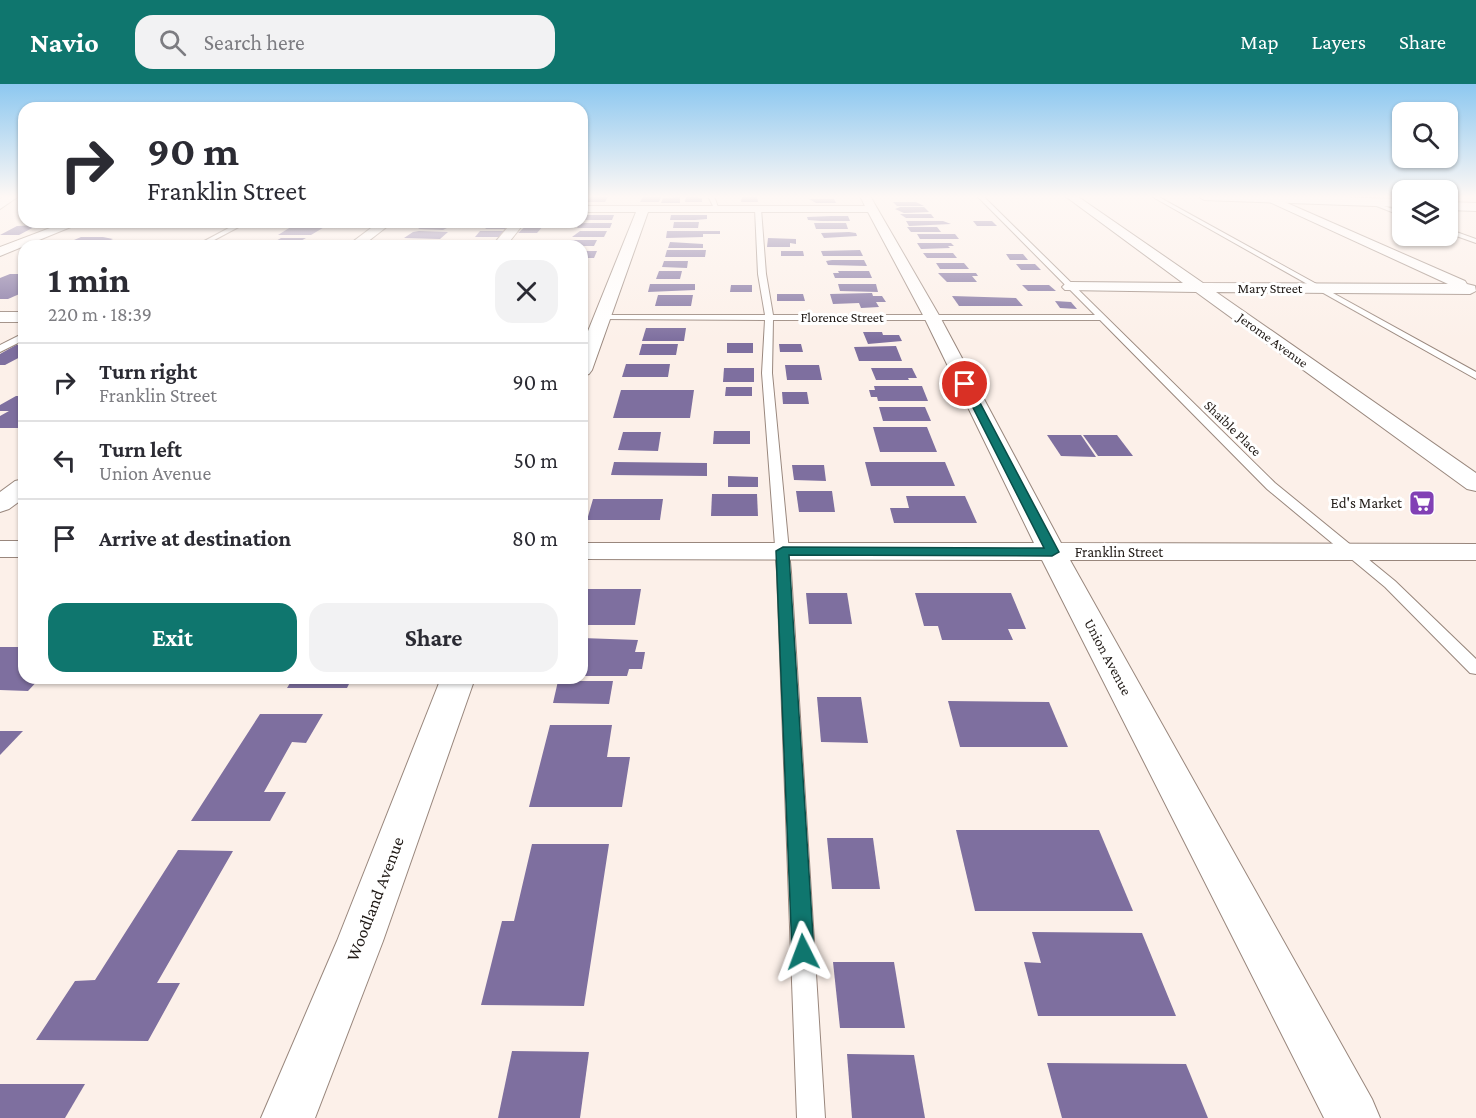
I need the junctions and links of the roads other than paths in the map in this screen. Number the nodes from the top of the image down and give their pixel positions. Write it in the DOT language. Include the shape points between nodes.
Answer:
graph roads {
  1 [pos="630,244"];
  2 [pos="760,244"];
  3 [pos="892,244"];
  4 [pos="1028,244"];
  5 [pos="1139,244"];
  6 [pos="1241,244"];
  7 [pos="1371,244"];
  8 [pos="18,245"];
  9 [pos="0,252"];
  10 [pos="1070,287"];
  11 [pos="1200,287"];
  12 [pos="1319,288"];
  13 [pos="1473,290"];
  14 [pos="0,317"];
  15 [pos="18,317"];
  16 [pos="588,317"];
  17 [pos="602,317"];
  18 [pos="769,317"];
  19 [pos="932,317"];
  20 [pos="1102,318"];
  21 [pos="18,339"];
  22 [pos="0,349"];
  23 [pos="588,354"];
  24 [pos="1476,376"];
  25 [pos="1476,484"];
  26 [pos="18,490"];
  27 [pos="0,504"];
  28 [pos="0,549"];
  29 [pos="18,549"];
  30 [pos="588,551"];
  31 [pos="783,551"];
  32 [pos="1052,552"];
  33 [pos="1353,552"];
  34 [pos="1476,552"];
  35 [pos="1476,669"];
  36 [pos="456,684"];
  37 [pos="288,1118"];
  38 [pos="811,1118"];
  39 [pos="1353,1118"];
  1 -- 17 [label="street"];
  2 -- 18 [label="lane"];
  3 -- 19 [label="street, Union Avenue"];
  4 -- 10 [label="lane, Shaible Place"];
  5 -- 11 [label="street, Jerome Avenue"];
  6 -- 12 [label="lane"];
  7 -- 13 [label="street"];
  8 -- 9 [label="street"];
  10 -- 11 [label="street, Mary Street"];
  10 -- 20 [label="lane, Shaible Place"];
  11 -- 12 [label="street, Mary Street"];
  11 -- 25 [label="street, Jerome Avenue"];
  12 -- 13 [label="street, Mary Street"];
  12 -- 24 [label="lane"];
  14 -- 15 [label="street"];
  16 -- 17 [label="street, Florence Street"];
  17 -- 18 [label="lane, Florence Street"];
  17 -- 23 [label="street"];
  18 -- 19 [label="lane, Florence Street"];
  18 -- 31 [label="lane" via="767,373"];
  19 -- 20 [label="lane, Florence Street"];
  19 -- 32 [label="street, Union Avenue"];
  20 -- 33 [label="lane, Shaible Place" via="1271,486"];
  21 -- 22 [label="lane"];
  26 -- 27 [label="street"];
  28 -- 29 [label="street"];
  30 -- 31 [label="street, Franklin Street"];
  31 -- 32 [label="street, Franklin Street"];
  31 -- 38 [label="lane"];
  32 -- 33 [label="street, Franklin Street"];
  32 -- 39 [label="street, Union Avenue"];
  33 -- 34 [label="street, Franklin Street"];
  33 -- 35 [label="lane, Shaible Place"];
  36 -- 37 [label="street, Woodland Avenue" via="360,941"];
}
